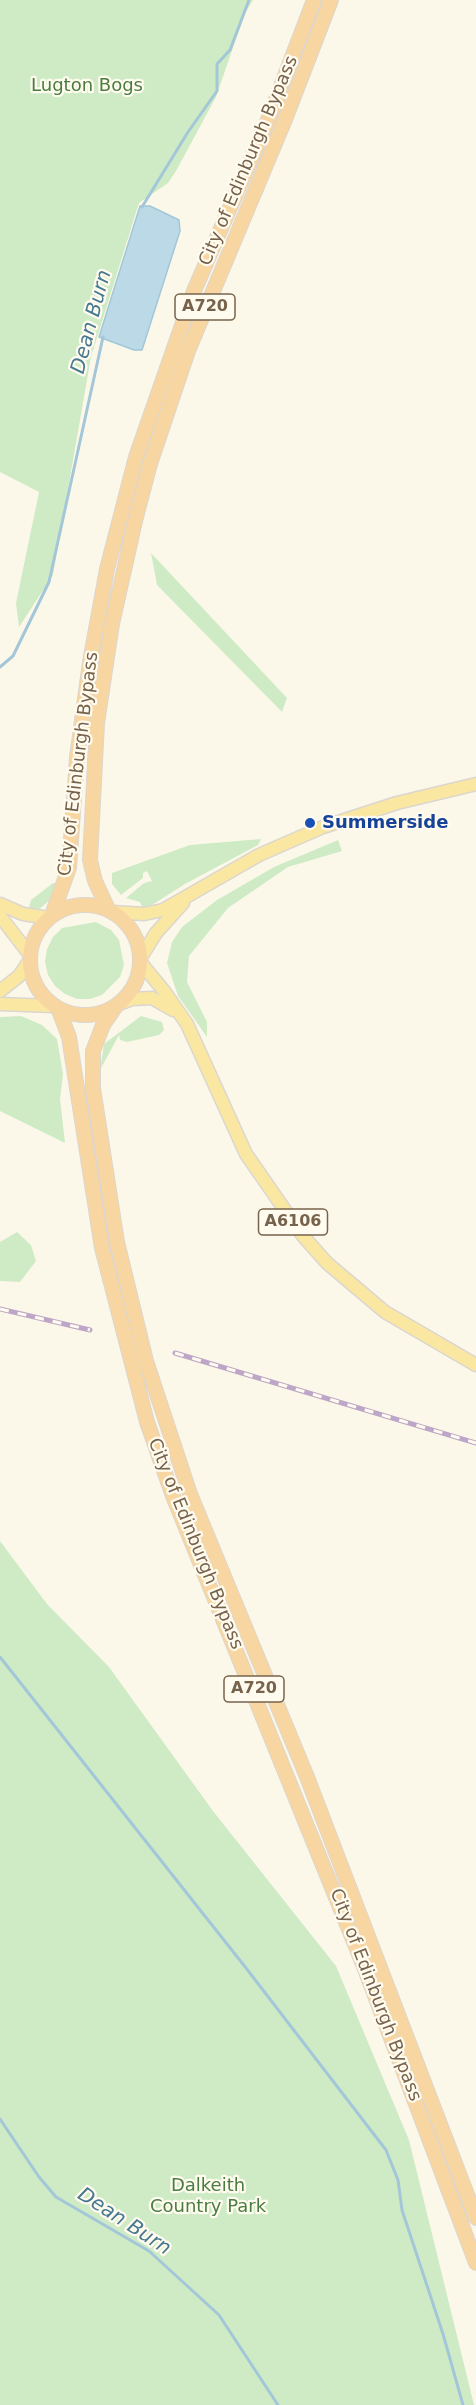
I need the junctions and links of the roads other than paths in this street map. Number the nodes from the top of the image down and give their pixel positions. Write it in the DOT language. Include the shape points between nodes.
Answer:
graph roads {
  1 [pos="314,0"];
  2 [pos="331,0"];
  3 [pos="476,784"];
  4 [pos="187,897"];
  5 [pos="0,904"];
  6 [pos="111,911"];
  7 [pos="0,916"];
  8 [pos="50,917"];
  9 [pos="30,958"];
  10 [pos="141,960"];
  11 [pos="0,992"];
  12 [pos="0,1004"];
  13 [pos="117,1005"];
  14 [pos="56,1007"];
  15 [pos="181,1017"];
  16 [pos="476,1365"];
  17 [pos="476,2218"];
  18 [pos="476,2263"];
  1 -- 8 [label="highway, City of Edinburgh Bypass / A720" via="268,120 194,291 136,457 96,624 77,757 71,859"];
  2 -- 6 [label="highway, City of Edinburgh Bypass / A720" via="192,340 135,521 112,624 97,723 90,860 94,881"];
  3 -- 4 [label="main road" via="397,803 323,827 259,855"];
  4 -- 6 [label="main road" via="163,910 144,914"];
  4 -- 10 [label="main road" via="156,933"];
  5 -- 8 [label="main road" via="23,914"];
  6 -- 8 [label="highway" via="79,904"];
  6 -- 10 [label="highway" via="130,927"];
  7 -- 9 [label="main road"];
  8 -- 9 [label="highway" via="34,937"];
  9 -- 11 [label="main road" via="19,976"];
  9 -- 14 [label="highway" via="35,984"];
  10 -- 13 [label="highway" via="135,985"];
  10 -- 15 [label="main road, A6106"];
  12 -- 14 [label="main road" via="20,1002"];
  13 -- 14 [label="highway" via="93,1015"];
  13 -- 15 [label="main road, A6106" via="152,998"];
  13 -- 17 [label="highway, City of Edinburgh Bypass / A720" via="103,1025 93,1051 93,1088 117,1242 146,1361 190,1494 307,1777"];
  14 -- 18 [label="highway, City of Edinburgh Bypass / A720" via="69,1036 102,1248 147,1422 176,1505 359,1953"];
  15 -- 16 [label="main road, A6106" via="246,1154 303,1236 327,1263 385,1312"];
}
